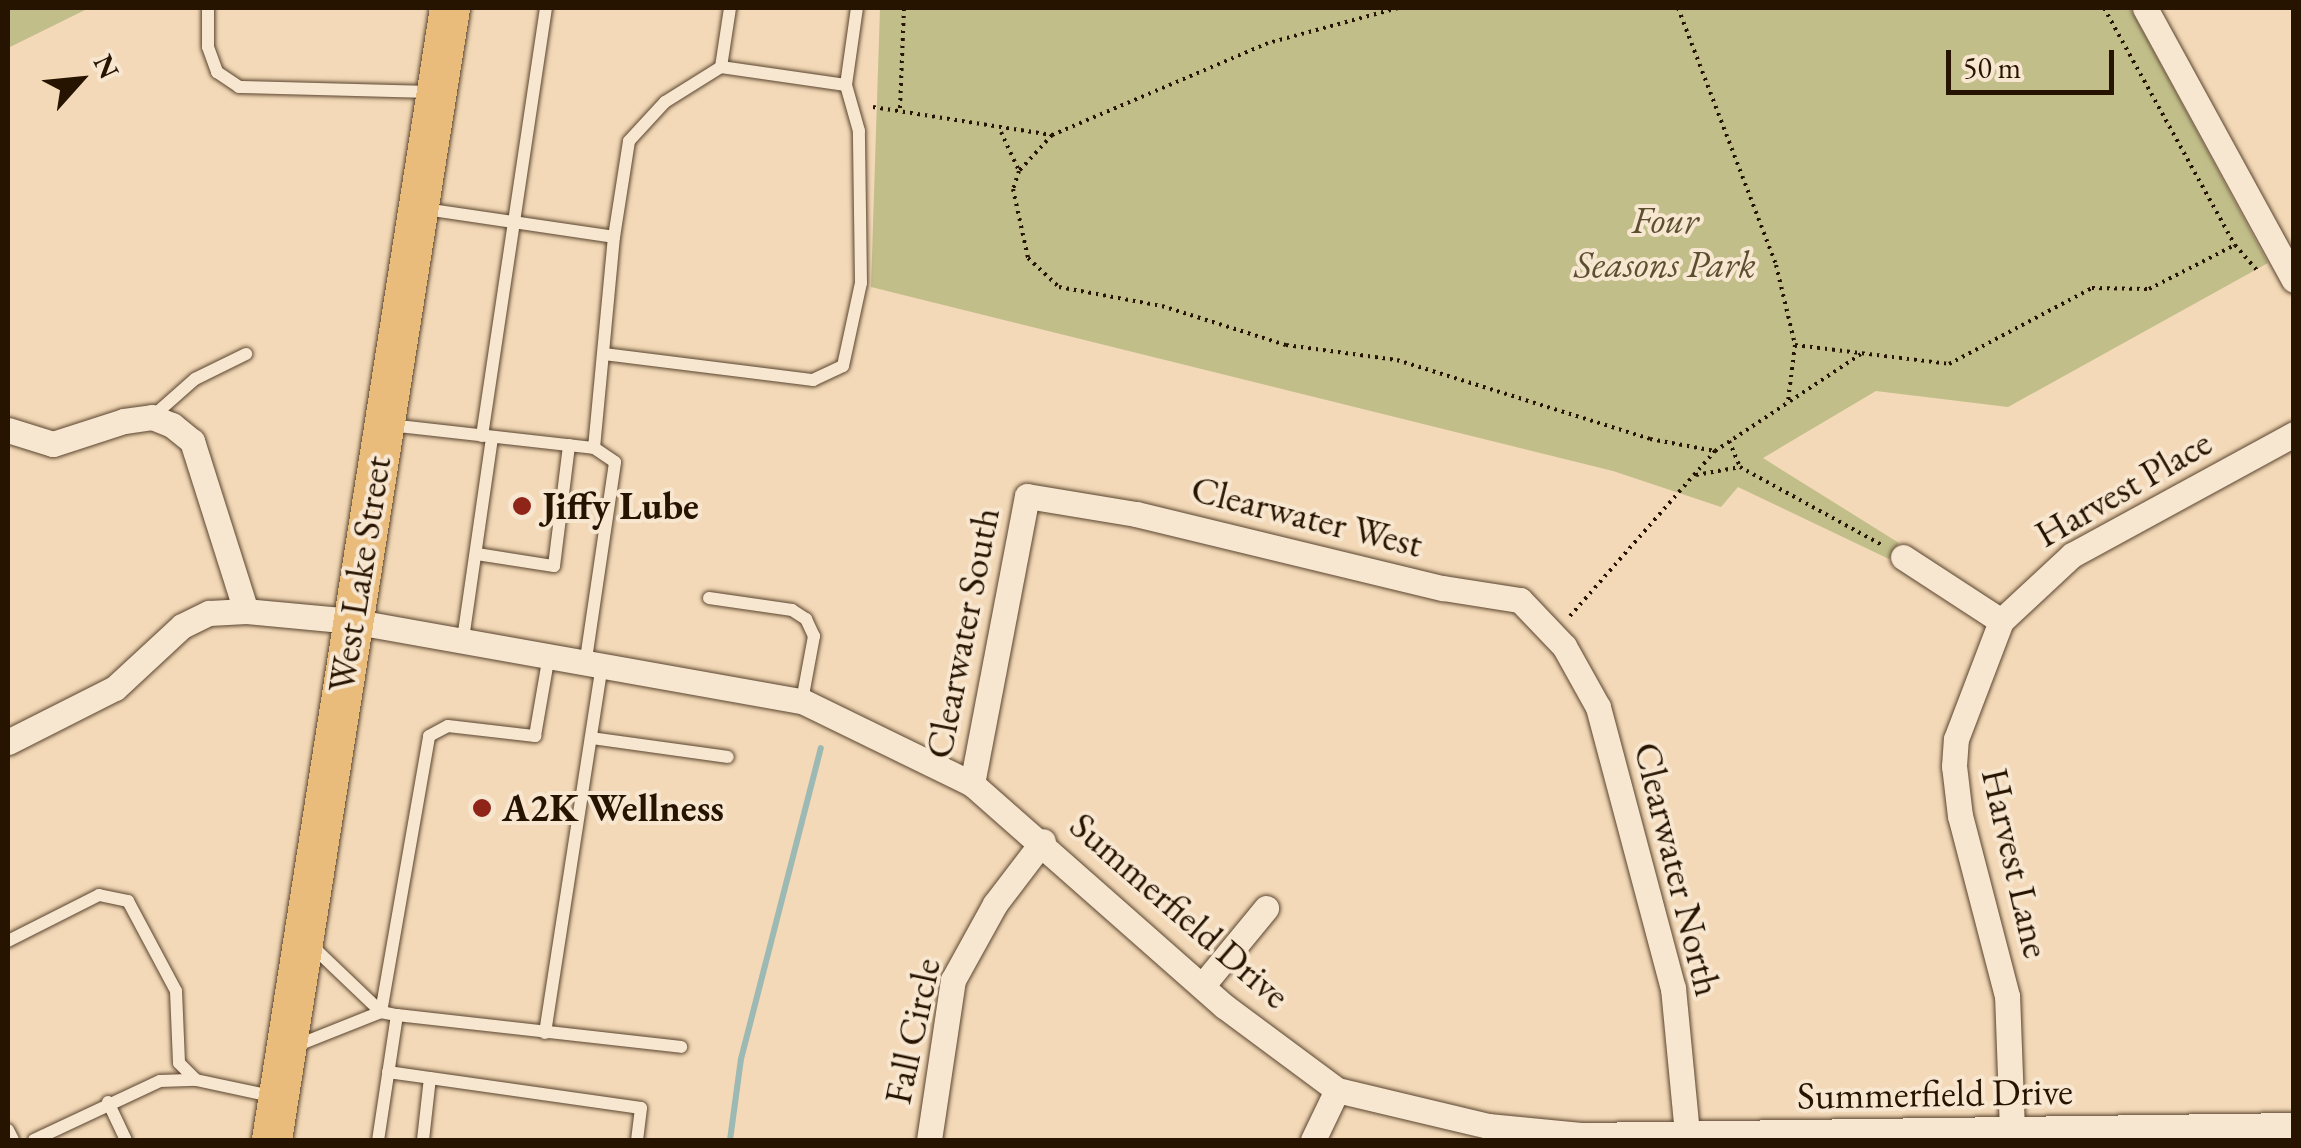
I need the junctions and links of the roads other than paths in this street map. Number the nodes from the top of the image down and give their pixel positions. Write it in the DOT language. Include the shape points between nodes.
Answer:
graph roads {
  1 [pos="208,8"];
  2 [pos="450,8"];
  3 [pos="546,8"];
  4 [pos="730,8"];
  5 [pos="856,8"];
  6 [pos="2145,8"];
  7 [pos="721,67"];
  8 [pos="846,86"];
  9 [pos="436,92"];
  10 [pos="418,208"];
  11 [pos="514,222"];
  12 [pos="614,237"];
  13 [pos="2294,280"];
  14 [pos="246,354"];
  15 [pos="604,354"];
  16 [pos="162,421"];
  17 [pos="383,424"];
  18 [pos="8,430"];
  19 [pos="2294,434"];
  20 [pos="487,436"];
  21 [pos="569,445"];
  22 [pos="594,448"];
  23 [pos="1026,496"];
  24 [pos="477,554"];
  25 [pos="1903,557"];
  26 [pos="709,598"];
  27 [pos="246,611"];
  28 [pos="351,621"];
  29 [pos="2001,621"];
  30 [pos="1555,636"];
  31 [pos="463,639"];
  32 [pos="550,654"];
  33 [pos="594,661"];
  34 [pos="802,701"];
  35 [pos="591,738"];
  36 [pos="8,742"];
  37 [pos="728,758"];
  38 [pos="972,784"];
  39 [pos="1043,842"];
  40 [pos="1266,908"];
  41 [pos="302,937"];
  42 [pos="8,940"];
  43 [pos="1202,986"];
  44 [pos="381,1012"];
  45 [pos="396,1015"];
  46 [pos="545,1033"];
  47 [pos="680,1048"];
  48 [pos="285,1050"];
  49 [pos="388,1072"];
  50 [pos="430,1078"];
  51 [pos="196,1080"];
  52 [pos="1337,1090"];
  53 [pos="278,1098"];
  54 [pos="108,1102"];
  55 [pos="2294,1126"];
  56 [pos="8,1130"];
  57 [pos="2012,1130"];
  58 [pos="1687,1134"];
  59 [pos="13,1140"];
  60 [pos="34,1140"];
  61 [pos="126,1140"];
  62 [pos="272,1140"];
  63 [pos="378,1140"];
  64 [pos="423,1140"];
  65 [pos="637,1140"];
  66 [pos="929,1140"];
  67 [pos="1313,1140"];
  1 -- 9 [label="lane" via="212,59 239,87"];
  2 -- 9 [label="main road, West Lake Street"];
  3 -- 11 [label="lane"];
  4 -- 7 [label="lane"];
  5 -- 8 [label="lane"];
  6 -- 13 [label="street"];
  7 -- 8 [label="lane"];
  7 -- 12 [label="lane" via="665,102 629,141"];
  8 -- 15 [label="lane" via="859,131 860,283 843,366 813,380"];
  9 -- 10 [label="main road, West Lake Street"];
  10 -- 11 [label="lane"];
  10 -- 17 [label="main road, West Lake Street"];
  11 -- 12 [label="lane"];
  11 -- 20 [label="lane"];
  12 -- 15 [label="lane"];
  14 -- 16 [label="lane" via="195,379"];
  15 -- 22 [label="lane"];
  16 -- 18 [label="street" via="53,444"];
  16 -- 27 [label="street" via="192,442"];
  17 -- 20 [label="lane"];
  17 -- 28 [label="main road, West Lake Street"];
  19 -- 29 [label="street, Harvest Place" via="2056,566"];
  20 -- 21 [label="lane"];
  20 -- 24 [label="lane"];
  21 -- 22 [label="lane"];
  21 -- 24 [label="lane" via="554,566"];
  22 -- 33 [label="lane" via="615,462"];
  23 -- 30 [label="street, Clearwater West" via="1520,600"];
  23 -- 38 [label="street, Clearwater South"];
  24 -- 31 [label="lane"];
  25 -- 29 [label="street"];
  26 -- 34 [label="lane" via="792,610 806,620 814,636"];
  27 -- 28 [label="street, Summerfield Drive"];
  27 -- 36 [label="street, Summerfield Drive" via="209,613 182,626 115,688"];
  28 -- 31 [label="street, Summerfield Drive"];
  28 -- 41 [label="main road, West Lake Street"];
  29 -- 57 [label="street, Harvest Lane" via="1956,739 1954,766 1960,816 2000,953"];
  30 -- 58 [label="street, Clearwater North" via="1584,674 1598,707 1673,988"];
  31 -- 32 [label="street, Summerfield Drive"];
  32 -- 33 [label="street, Summerfield Drive"];
  32 -- 44 [label="lane" via="536,736 448,726 429,736"];
  33 -- 34 [label="street, Summerfield Drive"];
  33 -- 35 [label="lane"];
  34 -- 38 [label="street, Summerfield Drive"];
  35 -- 37 [label="lane"];
  35 -- 46 [label="lane"];
  38 -- 39 [label="street, Summerfield Drive"];
  39 -- 43 [label="street, Summerfield Drive"];
  39 -- 66 [label="street, Fall Circle" via="995,904 953,980"];
  40 -- 43 [label="street"];
  41 -- 44 [label="lane"];
  41 -- 48 [label="main road, West Lake Street"];
  42 -- 51 [label="lane" via="100,895 128,901 176,990 179,1062"];
  43 -- 52 [label="street, Summerfield Drive"];
  44 -- 45 [label="lane"];
  44 -- 48 [label="lane"];
  45 -- 46 [label="lane"];
  45 -- 49 [label="lane"];
  46 -- 47 [label="lane"];
  48 -- 53 [label="main road, West Lake Street"];
  49 -- 50 [label="lane"];
  49 -- 63 [label="lane"];
  50 -- 64 [label="lane"];
  50 -- 65 [label="lane" via="642,1108"];
  51 -- 53 [label="lane"];
  51 -- 54 [label="lane" via="160,1080"];
  52 -- 58 [label="street, Summerfield Drive" via="1503,1128"];
  52 -- 67 [label="street"];
  53 -- 62 [label="main road, West Lake Street"];
  54 -- 60 [label="lane"];
  54 -- 61 [label="lane"];
  55 -- 57 [label="street, Summerfield Drive"];
  56 -- 59 [label="lane"];
  57 -- 58 [label="street, Summerfield Drive"];
}
